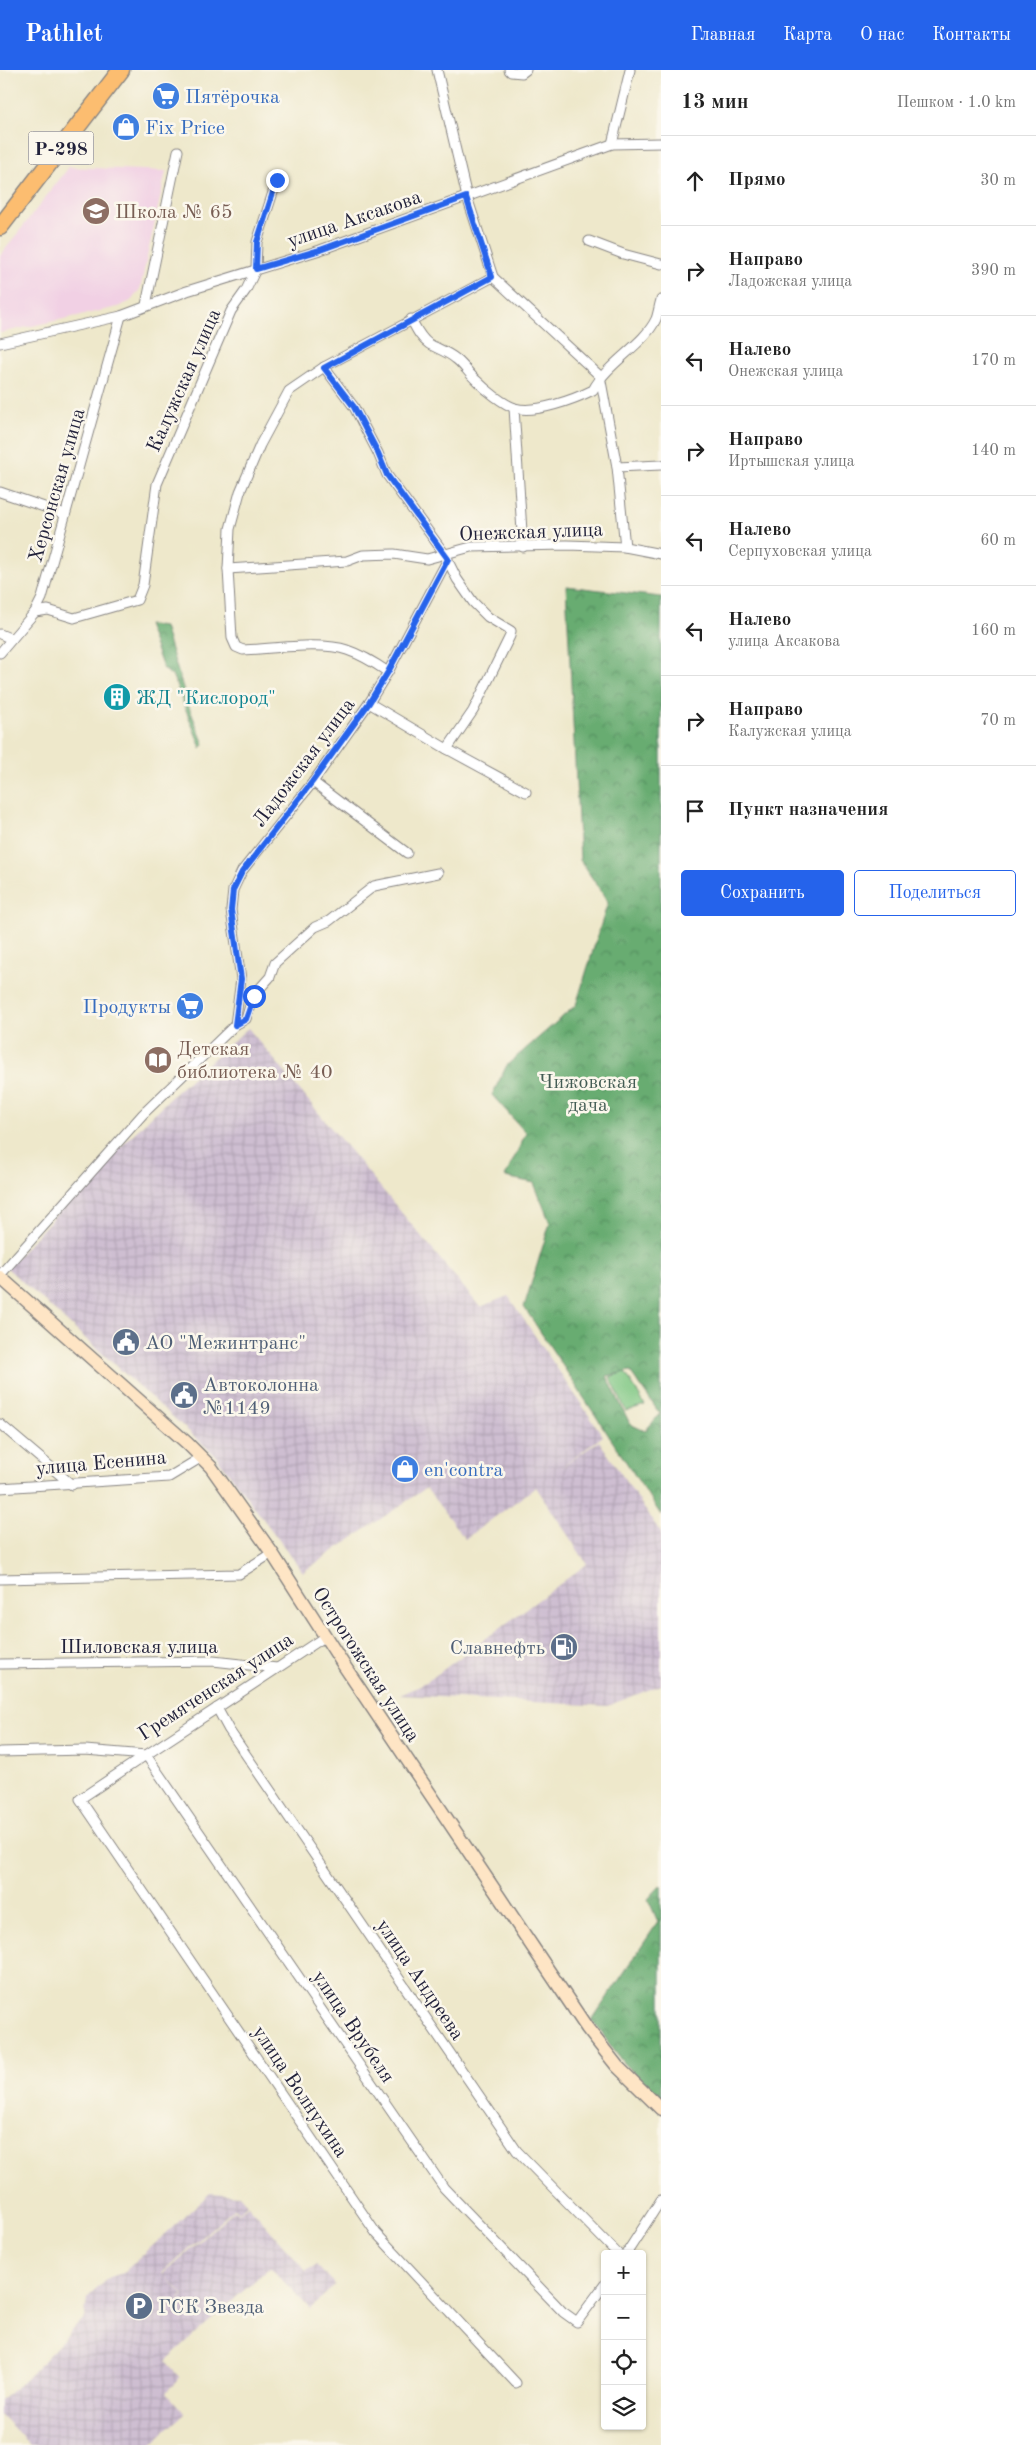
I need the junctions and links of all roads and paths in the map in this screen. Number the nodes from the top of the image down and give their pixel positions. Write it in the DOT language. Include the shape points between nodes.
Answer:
graph roads {
  1 [pos="121,70"];
  2 [pos="438,70"];
  3 [pos="509,70"];
  4 [pos="526,70"];
  5 [pos="630,70"];
  6 [pos="661,143"];
  7 [pos="612,144"];
  8 [pos="178,151"];
  9 [pos="277,180"];
  10 [pos="466,197"];
  11 [pos="0,227"];
  12 [pos="589,241"];
  13 [pos="661,264"];
  14 [pos="256,269"];
  15 [pos="492,277"];
  16 [pos="661,300"];
  17 [pos="146,305"];
  18 [pos="121,316"];
  19 [pos="411,319"];
  20 [pos="658,322"];
  21 [pos="0,343"];
  22 [pos="324,368"];
  23 [pos="600,376"];
  24 [pos="514,408"];
  25 [pos="661,465"];
  26 [pos="617,467"];
  27 [pos="0,492"];
  28 [pos="65,514"];
  29 [pos="522,547"];
  30 [pos="625,547"];
  31 [pos="661,554"];
  32 [pos="446,556"];
  33 [pos="228,569"];
  34 [pos="35,612"];
  35 [pos="0,634"];
  36 [pos="12,639"];
  37 [pos="0,652"];
  38 [pos="388,672"];
  39 [pos="369,703"];
  40 [pos="447,750"];
  41 [pos="312,782"];
  42 [pos="526,792"];
  43 [pos="407,852"];
  44 [pos="438,873"];
  45 [pos="235,1025"];
  46 [pos="0,1276"];
  47 [pos="0,1424"];
  48 [pos="202,1457"];
  49 [pos="72,1484"];
  50 [pos="0,1488"];
  51 [pos="272,1553"];
  52 [pos="0,1579"];
  53 [pos="326,1636"];
  54 [pos="0,1664"];
  55 [pos="277,1668"];
  56 [pos="217,1708"];
  57 [pos="0,1752"];
  58 [pos="146,1755"];
  59 [pos="661,2109"];
  60 [pos="661,2200"];
  61 [pos="614,2250"];
  62 [pos="629,2250"];
  63 [pos="601,2289"];
  64 [pos="516,2383"];
  1 -- 11 [label="highway, Р-298"];
  2 -- 10 [label="street"];
  3 -- 4 [label="street" via="522,73"];
  5 -- 7 [label="street"];
  6 -- 7 [label="street, улица Аксакова"];
  7 -- 10 [label="street, улица Аксакова"];
  8 -- 17 [label="street"];
  9 -- 14 [label="street, Калужская улица" via="257,242"];
  10 -- 14 [label="street, улица Аксакова" via="320,250"];
  10 -- 15 [label="street"];
  12 -- 13 [label="street"];
  14 -- 17 [label="street, улица Аксакова"];
  14 -- 34 [label="street, Калужская улица" via="231,310 157,484 143,585 137,600 74,618 48,610"];
  15 -- 19 [label="street"];
  15 -- 23 [label="street"];
  16 -- 20 [label="street"];
  17 -- 18 [label="street, улица Аксакова"];
  18 -- 21 [label="street, улица Аксакова"];
  18 -- 28 [label="street, Херсонская улица"];
  19 -- 22 [label="street"];
  19 -- 24 [label="street" via="419,334 429,343 448,352 466,366 476,381"];
  20 -- 23 [label="street"];
  22 -- 32 [label="street, Онежская улица" via="354,407 387,475"];
  22 -- 33 [label="street" via="289,391 260,445 240,492 230,529"];
  23 -- 24 [label="street" via="593,390 585,394 550,406"];
  23 -- 26 [label="street"];
  24 -- 29 [label="street"];
  25 -- 26 [label="street"];
  26 -- 30 [label="street"];
  27 -- 28 [label="street"];
  28 -- 34 [label="street, Херсонская улица" via="42,598"];
  29 -- 30 [label="street, Онежская улица"];
  29 -- 32 [label="street, Онежская улица" via="471,547"];
  30 -- 31 [label="street, Онежская улица"];
  32 -- 33 [label="street" via="427,559 363,554 347,561"];
  32 -- 38 [label="street, Ладожская улица"];
  32 -- 40 [label="street" via="473,602 488,617 508,628 510,636 473,712"];
  33 -- 38 [label="street" via="232,638 236,647 243,650 324,646 346,649 368,658"];
  34 -- 36 [label="street, Херсонская улица"];
  35 -- 36 [label="street"];
  36 -- 37 [label="street, Херсонская улица"];
  38 -- 39 [label="street, Ладожская улица"];
  39 -- 40 [label="street"];
  39 -- 41 [label="street, Ладожская улица"];
  40 -- 42 [label="street"];
  41 -- 43 [label="street"];
  41 -- 45 [label="street, Ладожская улица" via="242,872 233,890 231,910 241,979"];
  44 -- 45 [label="street" via="374,886 329,921 315,927 275,963 270,977 254,996 246,1019"];
  45 -- 46 [label="street" via="137,1120"];
  46 -- 48 [label="street, Острогожская улица"];
  47 -- 49 [label="street"];
  48 -- 49 [label="street, улица Есенина" via="168,1476"];
  48 -- 51 [label="street, Острогожская улица"];
  49 -- 50 [label="street, улица Есенина"];
  51 -- 52 [label="street" via="239,1574"];
  51 -- 53 [label="street, Острогожская улица"];
  53 -- 55 [label="street, Гремяченская улица"];
  53 -- 59 [label="street, Острогожская улица" via="587,2028 617,2066"];
  54 -- 55 [label="street, Шиловская улица" via="213,1661"];
  55 -- 56 [label="street, Гремяченская улица"];
  56 -- 58 [label="street, Гремяченская улица"];
  56 -- 61 [label="street, улица Андреева" via="517,2151"];
  57 -- 58 [label="street, Гремяченская улица" via="85,1750"];
  58 -- 63 [label="street, улица Врубеля" via="444,2188 563,2312 577,2322"];
  58 -- 64 [label="street, улица Волнухина" via="80,1799 376,2233"];
  60 -- 62 [label="street"];
}
